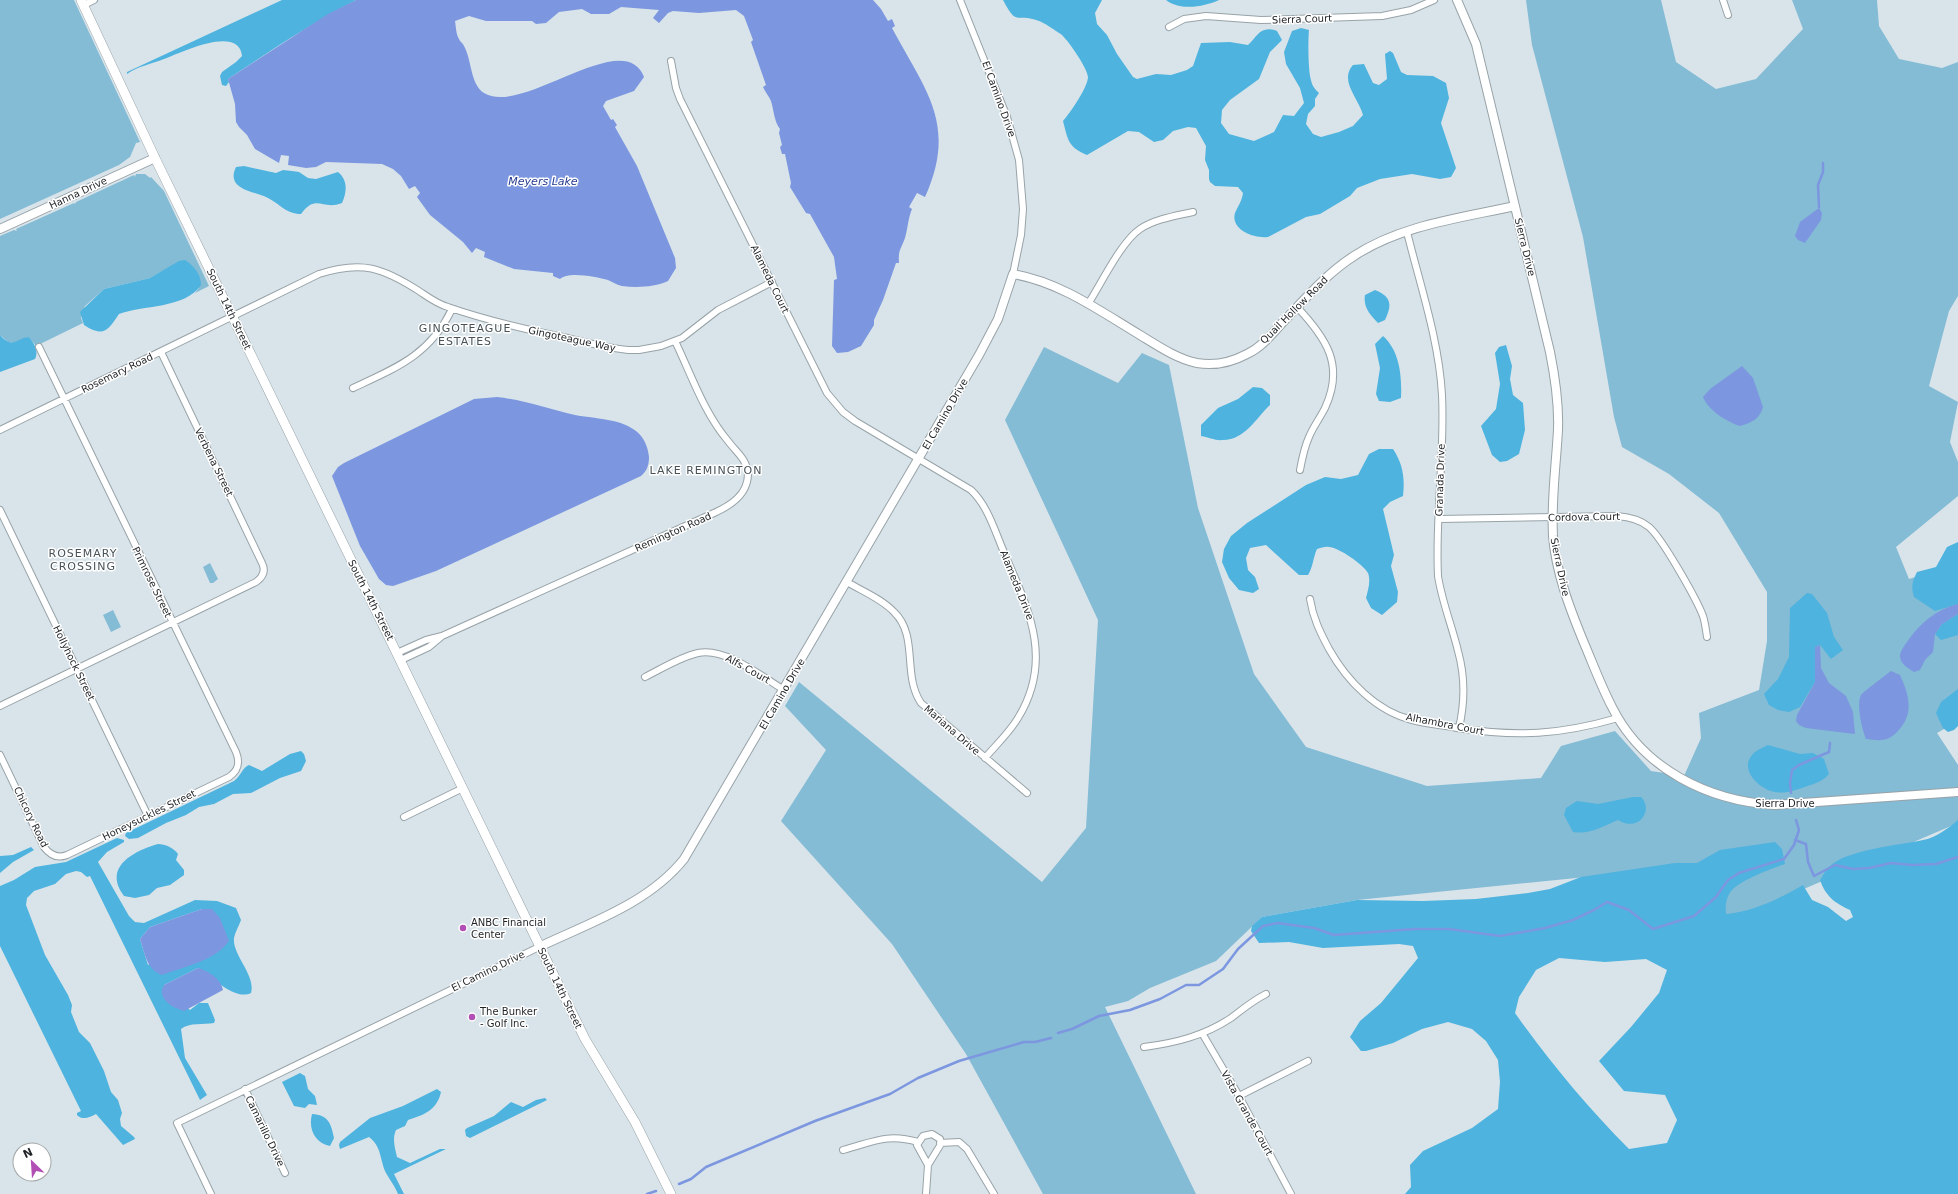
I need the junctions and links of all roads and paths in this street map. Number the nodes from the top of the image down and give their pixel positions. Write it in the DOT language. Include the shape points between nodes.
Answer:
graph roads {
  1 [pos="94,0"];
  2 [pos="960,0"];
  3 [pos="1434,0"];
  4 [pos="1457,0"];
  5 [pos="1723,0"];
  6 [pos="83,2"];
  7 [pos="1728,15"];
  8 [pos="1169,27"];
  9 [pos="671,61"];
  10 [pos="155,158"];
  11 [pos="1515,206"];
  12 [pos="1193,212"];
  13 [pos="0,229"];
  14 [pos="1407,232"];
  15 [pos="1013,274"];
  16 [pos="772,282"];
  17 [pos="1088,304"];
  18 [pos="1297,307"];
  19 [pos="452,309"];
  20 [pos="233,316"];
  21 [pos="675,341"];
  22 [pos="39,347"];
  23 [pos="161,352"];
  24 [pos="353,388"];
  25 [pos="64,399"];
  26 [pos="0,430"];
  27 [pos="918,458"];
  28 [pos="1300,470"];
  29 [pos="0,510"];
  30 [pos="1552,517"];
  31 [pos="1439,519"];
  32 [pos="847,582"];
  33 [pos="1310,599"];
  34 [pos="172,624"];
  35 [pos="1707,637"];
  36 [pos="399,657"];
  37 [pos="78,669"];
  38 [pos="645,677"];
  39 [pos="784,690"];
  40 [pos="0,706"];
  41 [pos="1618,718"];
  42 [pos="1459,728"];
  43 [pos="0,755"];
  44 [pos="985,758"];
  45 [pos="239,764"];
  46 [pos="463,788"];
  47 [pos="1958,792"];
  48 [pos="1027,793"];
  49 [pos="148,816"];
  50 [pos="404,817"];
  51 [pos="54,856"];
  52 [pos="539,946"];
  53 [pos="1266,994"];
  54 [pos="1202,1033"];
  55 [pos="1144,1048"];
  56 [pos="1308,1061"];
  57 [pos="245,1089"];
  58 [pos="1238,1096"];
  59 [pos="918,1142"];
  60 [pos="940,1143"];
  61 [pos="843,1150"];
  62 [pos="928,1165"];
  63 [pos="285,1173"];
  64 [pos="211,1194"];
  65 [pos="671,1194"];
  66 [pos="926,1194"];
  67 [pos="994,1194"];
  68 [pos="1291,1194"];
  1 -- 6 [label="street"];
  2 -- 15 [label="street, El Camino Drive" via="1007,117 1019,160 1023,209"];
  3 -- 8 [label="street, Sierra Court" via="1411,10 1382,16 1261,20 1206,16 1184,18"];
  4 -- 11 [label="street, Sierra Drive" via="1476,44"];
  5 -- 7 [label="street"];
  6 -- 10 [label="main road, South 14th Street"];
  9 -- 16 [label="street, Alameda Court" via="680,99"];
  10 -- 13 [label="street, Hanna Drive"];
  10 -- 20 [label="main road, South 14th Street"];
  11 -- 14 [label="street, Quail Hollow Road"];
  11 -- 30 [label="street, Sierra Drive" via="1550,352 1556,388 1558,429"];
  12 -- 17 [label="street" via="1156,222 1136,233 1123,246"];
  14 -- 18 [label="street, Quail Hollow Road" via="1381,241 1354,256 1332,273"];
  14 -- 31 [label="street, Granada Drive" via="1440,374 1442,404"];
  15 -- 17 [label="street, Quail Hollow Road" via="1034,278"];
  15 -- 27 [label="street, El Camino Drive" via="994,328"];
  16 -- 21 [label="street, Gingoteague Way" via="718,310"];
  16 -- 27 [label="street, Alameda Court" via="820,381 836,404 855,421"];
  17 -- 18 [label="street, Quail Hollow Road" via="1178,356 1198,363 1212,364 1234,360 1253,350"];
  18 -- 28 [label="street" via="1325,340 1332,367 1328,401 1307,442"];
  19 -- 20 [label="street, Gingoteague Way" via="437,303 386,271 355,267 319,274"];
  19 -- 21 [label="street, Gingoteague Way" via="484,319 618,349 639,350"];
  19 -- 24 [label="street" via="438,333 416,355"];
  20 -- 23 [label="street, Rosemary Road"];
  20 -- 36 [label="main road, South 14th Street"];
  21 -- 36 [label="street, Remington Road" via="711,417 723,436 744,460 748,476 738,499 720,511 442,636 426,640"];
  22 -- 25 [label="street, Primrose Street"];
  23 -- 25 [label="street, Rosemary Road"];
  23 -- 34 [label="street, Verbena Street" via="262,563 263,573 256,582"];
  25 -- 26 [label="street, Rosemary Road"];
  25 -- 34 [label="street, Primrose Street"];
  27 -- 32 [label="street, El Camino Drive"];
  27 -- 44 [label="street, Alameda Drive" via="971,490 981,501 1031,620 1036,652 1028,698 1017,719"];
  29 -- 37 [label="street, Hollyhock Street"];
  30 -- 31 [label="street, Cordova Court"];
  30 -- 35 [label="street, Cordova Court" via="1617,516 1636,519 1649,526 1700,609"];
  30 -- 41 [label="street, Sierra Drive" via="1556,554 1568,603"];
  31 -- 42 [label="street, Granada Drive" via="1437,562 1440,593 1459,652 1463,674 1463,706"];
  32 -- 39 [label="street, El Camino Drive"];
  32 -- 44 [label="street, Mariana Drive" via="896,613 907,634 913,685 917,697 928,710"];
  33 -- 42 [label="street, Alhambra Court" via="1317,626 1335,659 1362,692 1378,704 1404,717"];
  34 -- 37 [label="street"];
  34 -- 45 [label="street, Primrose Street" via="236,752"];
  36 -- 46 [label="main road, South 14th Street"];
  37 -- 40 [label="street"];
  37 -- 49 [label="street, Hollyhock Street"];
  38 -- 39 [label="street, Alfs Court" via="694,654 711,652 728,657"];
  39 -- 52 [label="street, El Camino Drive" via="688,853 671,875 642,897"];
  41 -- 42 [label="street, Alhambra Court" via="1564,732 1534,734 1502,734"];
  41 -- 47 [label="street, Sierra Drive" via="1636,742 1667,770 1689,784 1726,798 1775,805"];
  43 -- 51 [label="street, Chicory Road" via="44,847"];
  44 -- 48 [label="street, Mariana Drive"];
  45 -- 49 [label="street, Honeysuckles Street" via="229,777"];
  46 -- 50 [label="street"];
  46 -- 52 [label="main road, South 14th Street"];
  49 -- 51 [label="street, Honeysuckles Street" via="67,855"];
  52 -- 57 [label="street, El Camino Drive"];
  52 -- 65 [label="main road, South 14th Street" via="585,1039 636,1122"];
  53 -- 54 [label="street" via="1251,1001 1230,1019"];
  54 -- 55 [label="street" via="1177,1042"];
  54 -- 58 [label="street, Vista Grande Court"];
  56 -- 58 [label="street"];
  57 -- 63 [label="street, Camarillo Drive"];
  57 -- 64 [label="street, El Camino Drive" via="177,1123"];
  58 -- 68 [label="street, Vista Grande Court"];
  59 -- 60 [label="street" via="923,1136 932,1134 940,1139"];
  59 -- 61 [label="street" via="890,1137"];
  59 -- 62 [label="street" via="919,1150"];
  60 -- 62 [label="street"];
  60 -- 67 [label="street" via="959,1142 967,1148"];
  62 -- 66 [label="street"];
}
